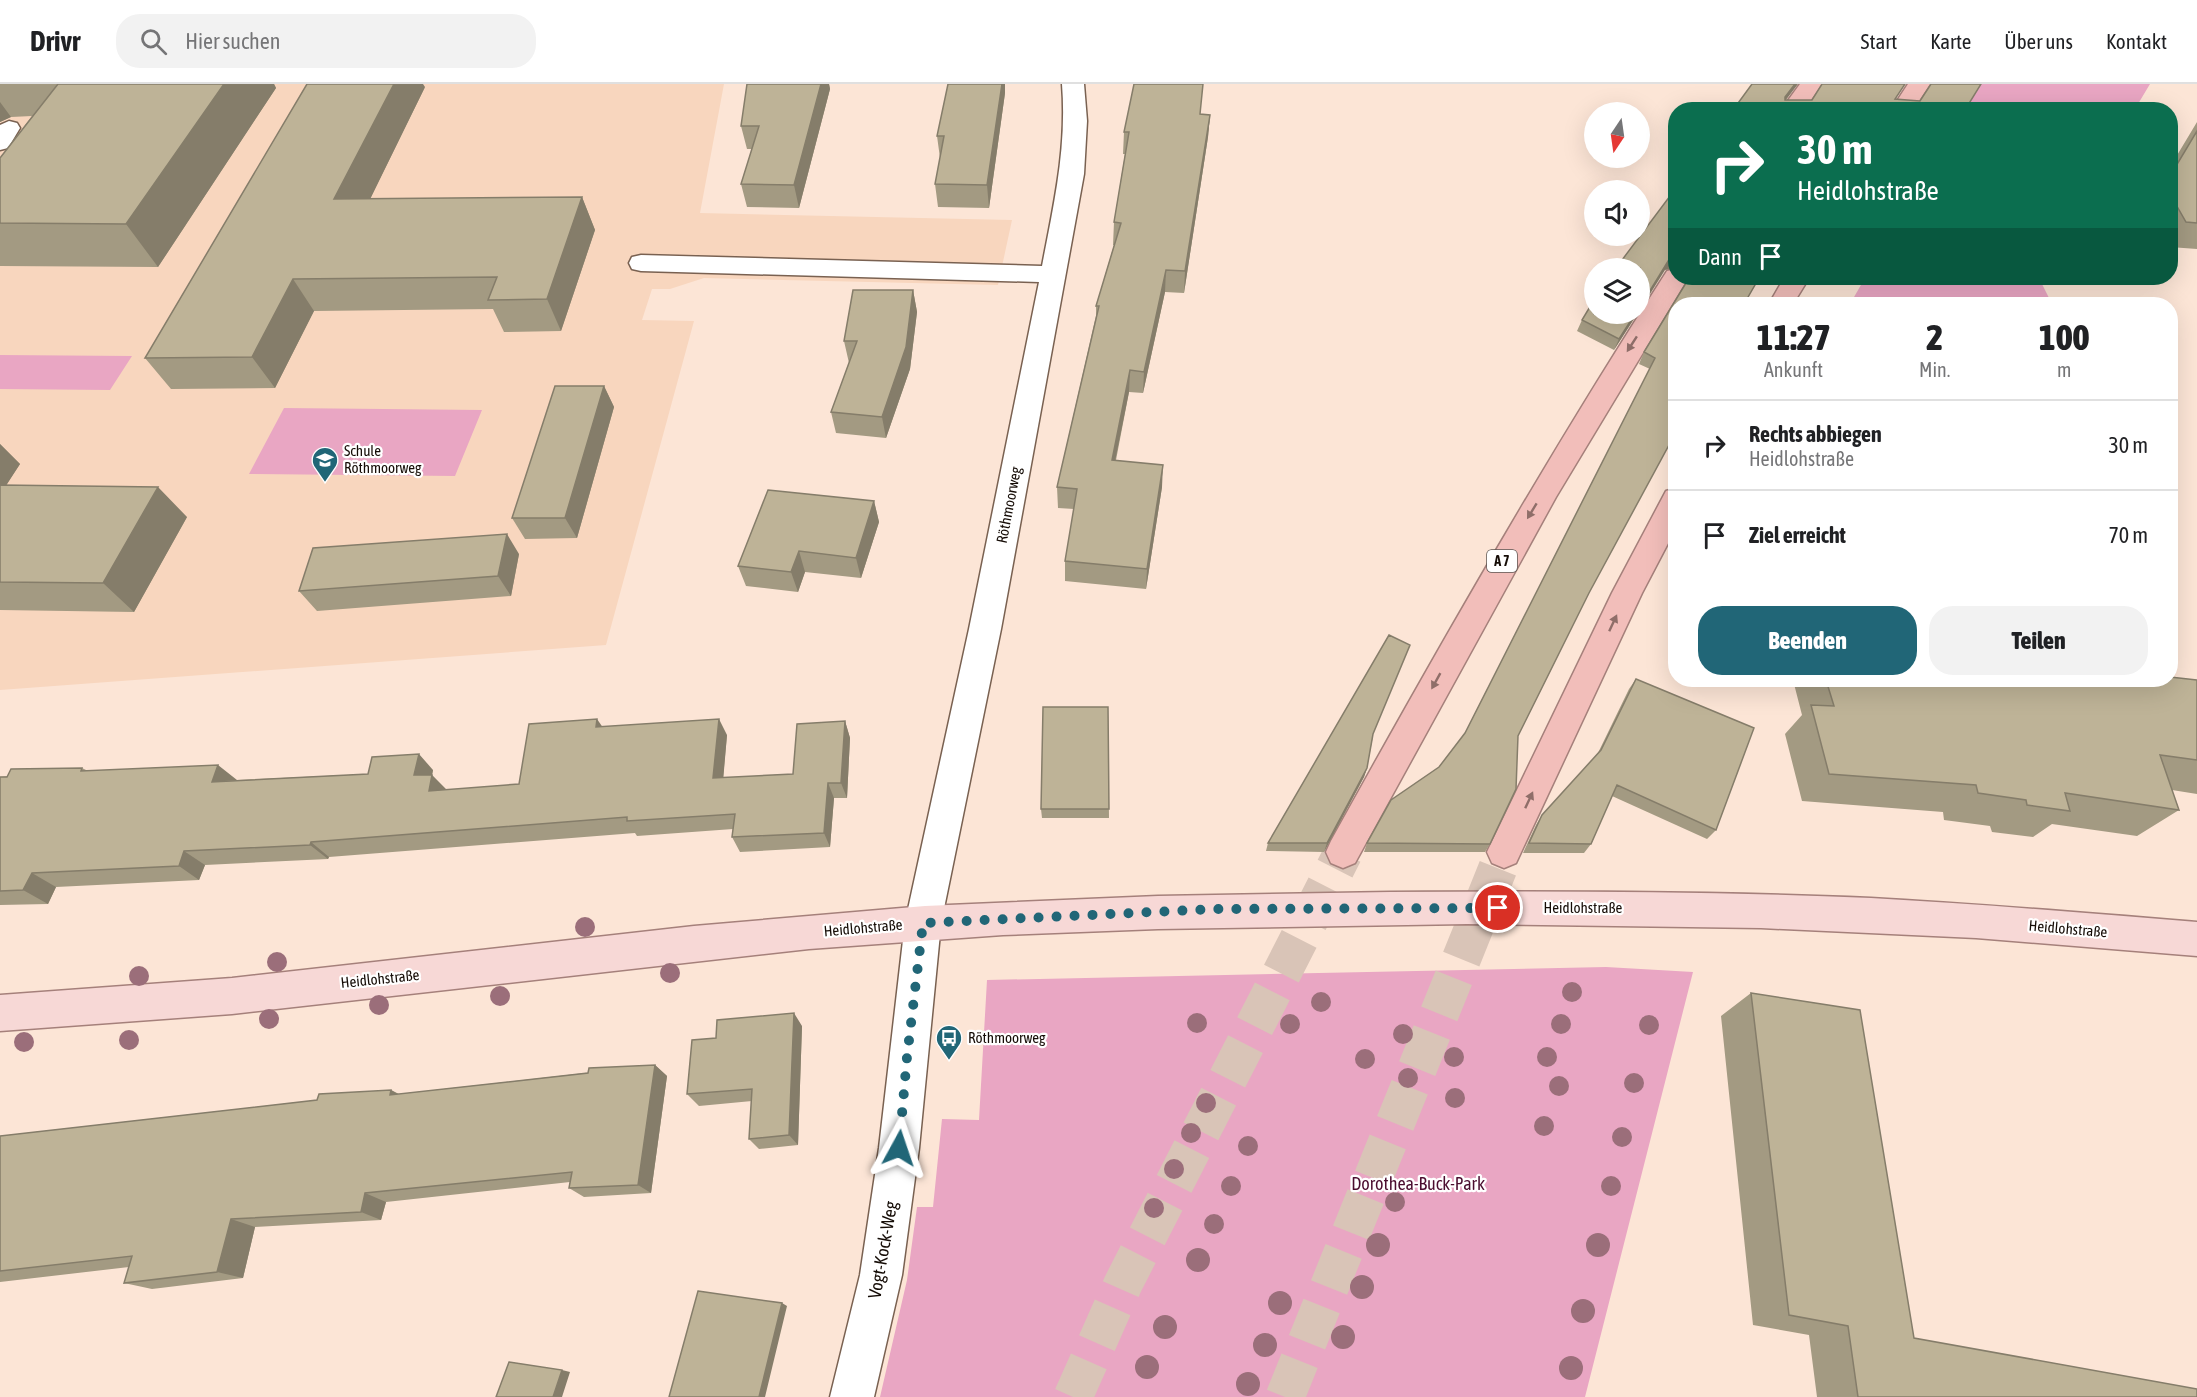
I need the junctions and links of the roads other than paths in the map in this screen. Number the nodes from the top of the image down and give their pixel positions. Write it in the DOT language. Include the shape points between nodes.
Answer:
graph roads {
  1 [pos="1073,84"];
  2 [pos="1811,84"];
  3 [pos="1919,84"];
  4 [pos="1798,102"];
  5 [pos="1907,102"];
  6 [pos="641,262"];
  7 [pos="1054,274"];
  8 [pos="1671,285"];
  9 [pos="1668,514"];
  10 [pos="1343,852"];
  11 [pos="1504,852"];
  12 [pos="923,923"];
  13 [pos="2197,939"];
  14 [pos="0,1013"];
  15 [pos="852,1397"];
  1 -- 7 [label="street, Röthmoorweg" via="1076,121 1072,174"];
  2 -- 4 [label="highway"];
  3 -- 5 [label="highway"];
  6 -- 7 [label="street"];
  7 -- 12 [label="street, Röthmoorweg"];
  8 -- 10 [label="highway, A 7, one-way" via="1623,357 1488,585"];
  11 -- 9 [label="highway, one-way"];
  12 -- 13 [label="main road, Heidlohstraße" via="1216,909 1746,910 1974,921"];
  12 -- 14 [label="main road, Heidlohstraße" via="784,934 137,1006"];
  12 -- 15 [label="street, Vogt-Kock-Weg" via="881,1275"];
}
